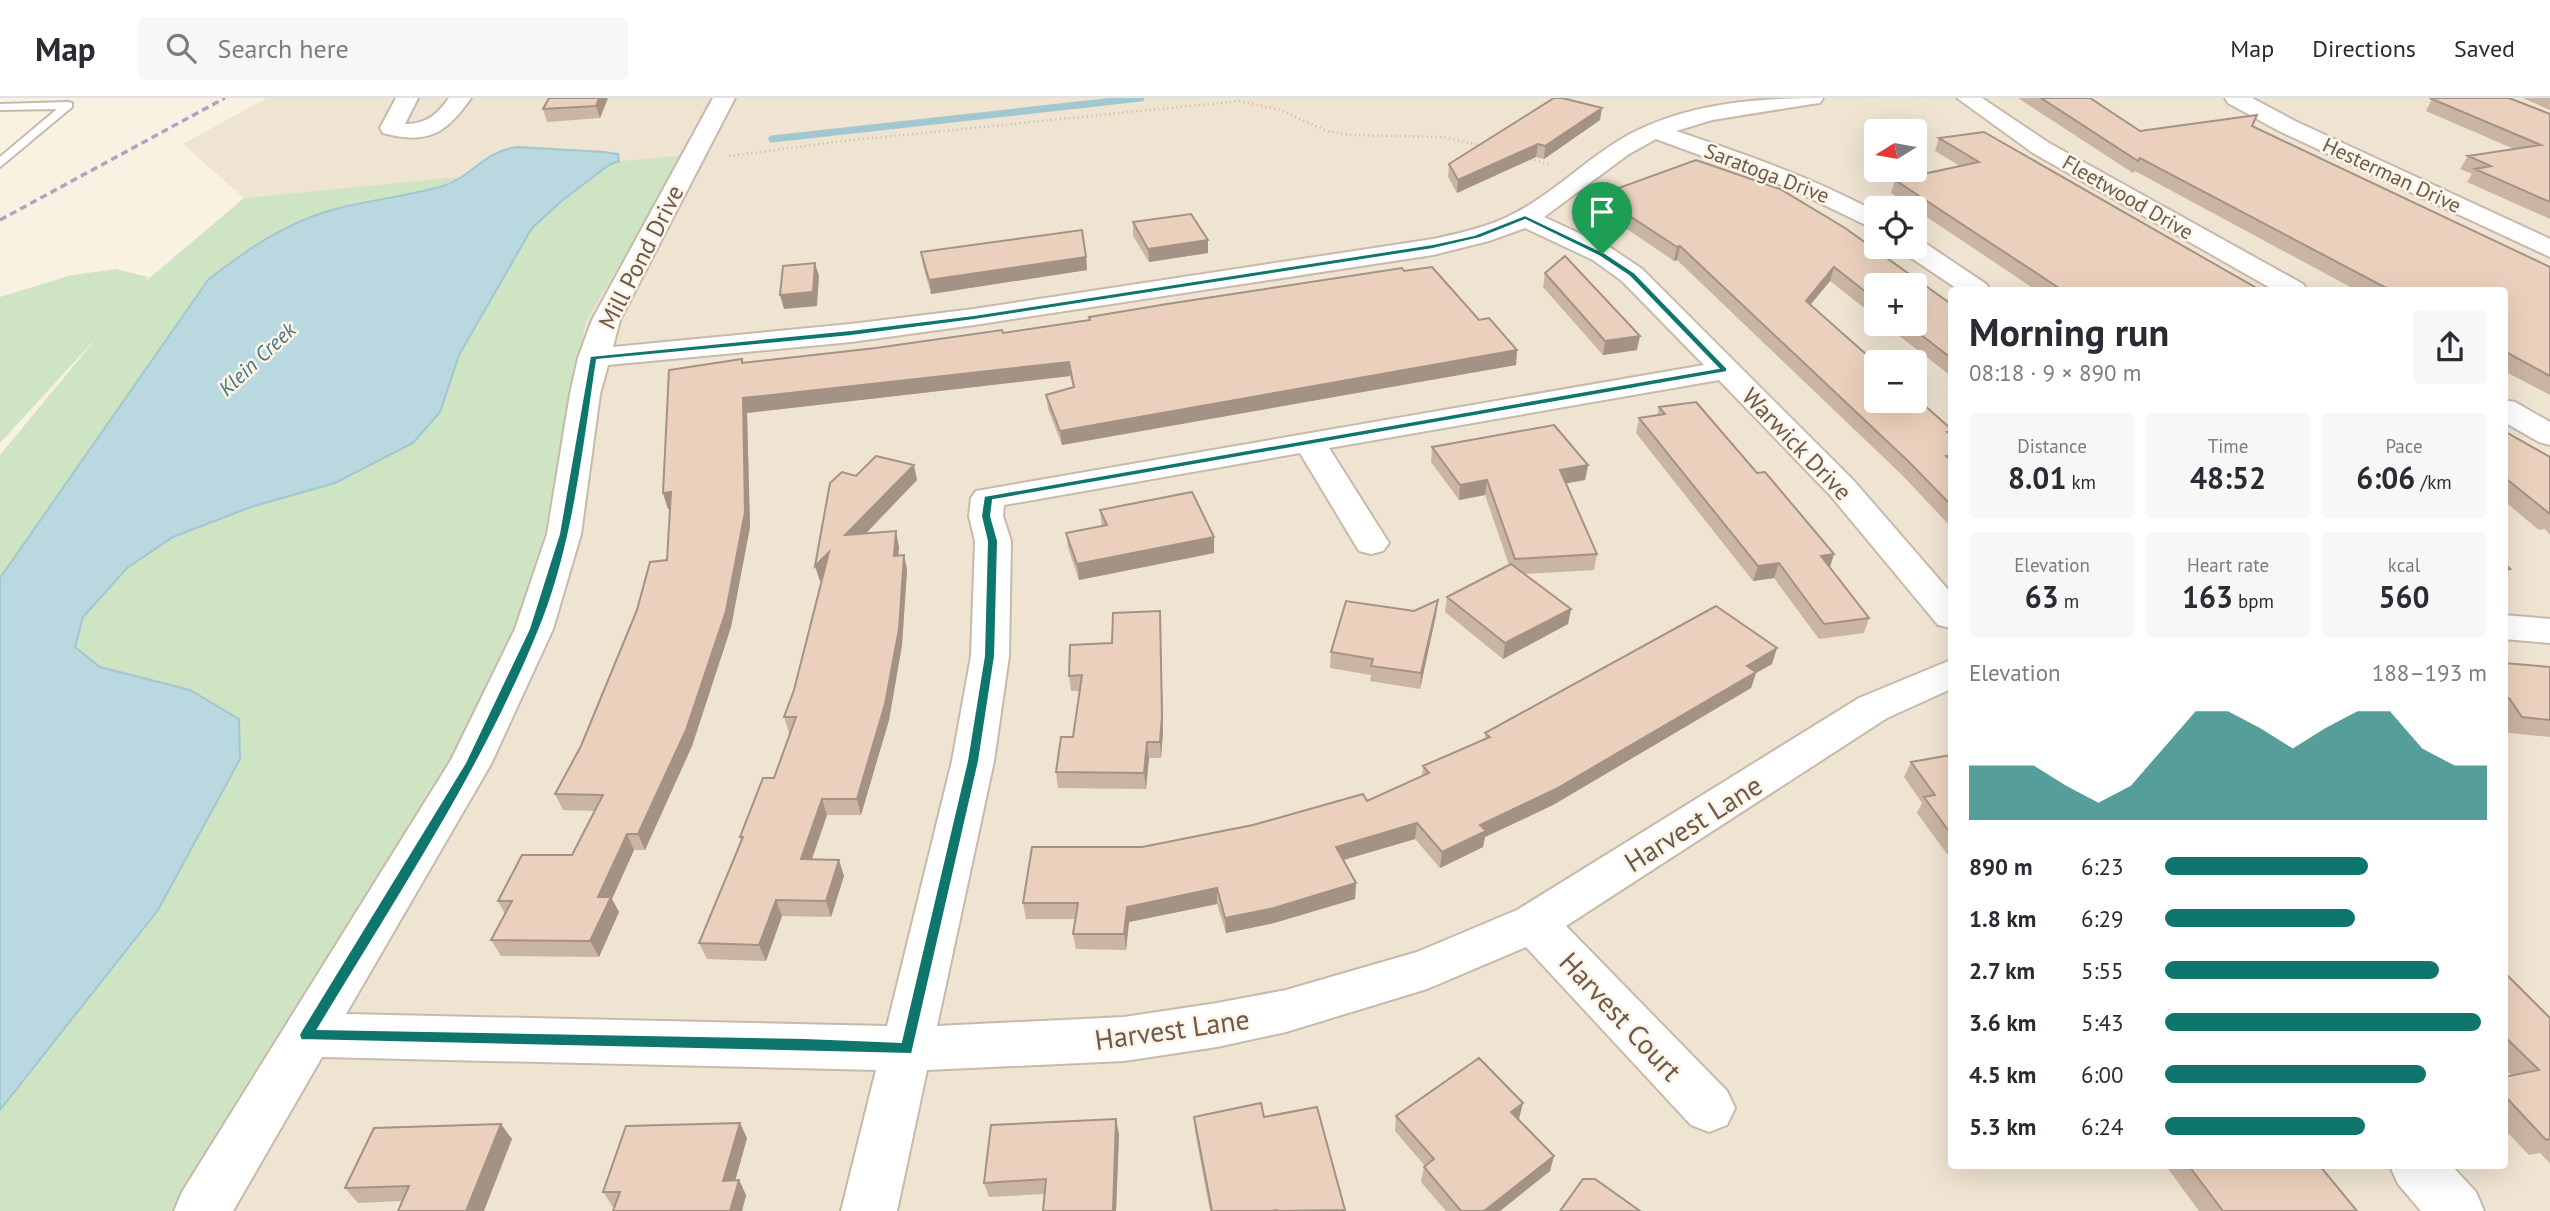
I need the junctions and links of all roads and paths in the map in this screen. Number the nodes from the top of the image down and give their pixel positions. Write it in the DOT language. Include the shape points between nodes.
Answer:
graph roads {
  1 [pos="407,98"];
  2 [pos="460,98"];
  3 [pos="724,98"];
  4 [pos="1812,98"];
  5 [pos="1968,98"];
  6 [pos="2236,98"];
  7 [pos="0,107"];
  8 [pos="1654,131"];
  9 [pos="1492,148"];
  10 [pos="729,156"];
  11 [pos="1519,156"];
  12 [pos="0,163"];
  13 [pos="1586,176"];
  14 [pos="1864,216"];
  15 [pos="1525,218"];
  16 [pos="2550,249"];
  17 [pos="1927,257"];
  18 [pos="1972,287"];
  19 [pos="2288,287"];
  20 [pos="593,358"];
  21 [pos="1724,370"];
  22 [pos="2508,411"];
  23 [pos="2550,435"];
  24 [pos="1308,442"];
  25 [pos="1371,542"];
  26 [pos="1948,612"];
  27 [pos="2508,627"];
  28 [pos="2550,631"];
  29 [pos="1948,674"];
  30 [pos="1533,923"];
  31 [pos="306,1035"];
  32 [pos="907,1049"];
  33 [pos="1709,1108"];
  34 [pos="2420,1169"];
  35 [pos="202,1211"];
  36 [pos="869,1211"];
  37 [pos="2456,1211"];
  1 -- 2 [label="street" via="391,128 400,132 443,120"];
  3 -- 20 [label="street, Mill Pond Drive" via="628,275"];
  4 -- 8 [label="street" via="1690,118"];
  5 -- 19 [label="street, Fleetwood Drive" via="2041,148"];
  6 -- 16 [label="street, Hesterman Drive"];
  7 -- 12 [label="lane" via="68,105"];
  8 -- 13 [label="street"];
  8 -- 14 [label="street, Saratoga Drive" via="1763,168"];
  9 -- 10 [label="path" via="1442,137 1326,131 1280,110 1239,101"];
  11 -- 13 [label="path"];
  13 -- 15 [label="street"];
  15 -- 20 [label="street" via="1433,247 974,317"];
  15 -- 21 [label="street, Warwick Drive" via="1592,249 1632,275"];
  17 -- 18 [label="street"];
  20 -- 31 [label="street, Mill Pond Drive" via="564,534 534,629 470,764"];
  21 -- 24 [label="street"];
  21 -- 26 [label="street, Warwick Drive" via="1842,488"];
  22 -- 23 [label="street"];
  24 -- 25 [label="street"];
  24 -- 32 [label="street" via="988,498 986,516 993,541 990,656 973,761"];
  27 -- 28 [label="street"];
  29 -- 30 [label="street, Harvest Lane" via="1873,708"];
  30 -- 32 [label="street, Harvest Lane" via="1427,969 1354,993 1217,1025 1087,1042"];
  30 -- 33 [label="street, Harvest Court"];
  31 -- 32 [label="street, Harvest Lane"];
  31 -- 35 [label="street, Mill Pond Drive"];
  32 -- 36 [label="street"];
  34 -- 37 [label="street"];
}
